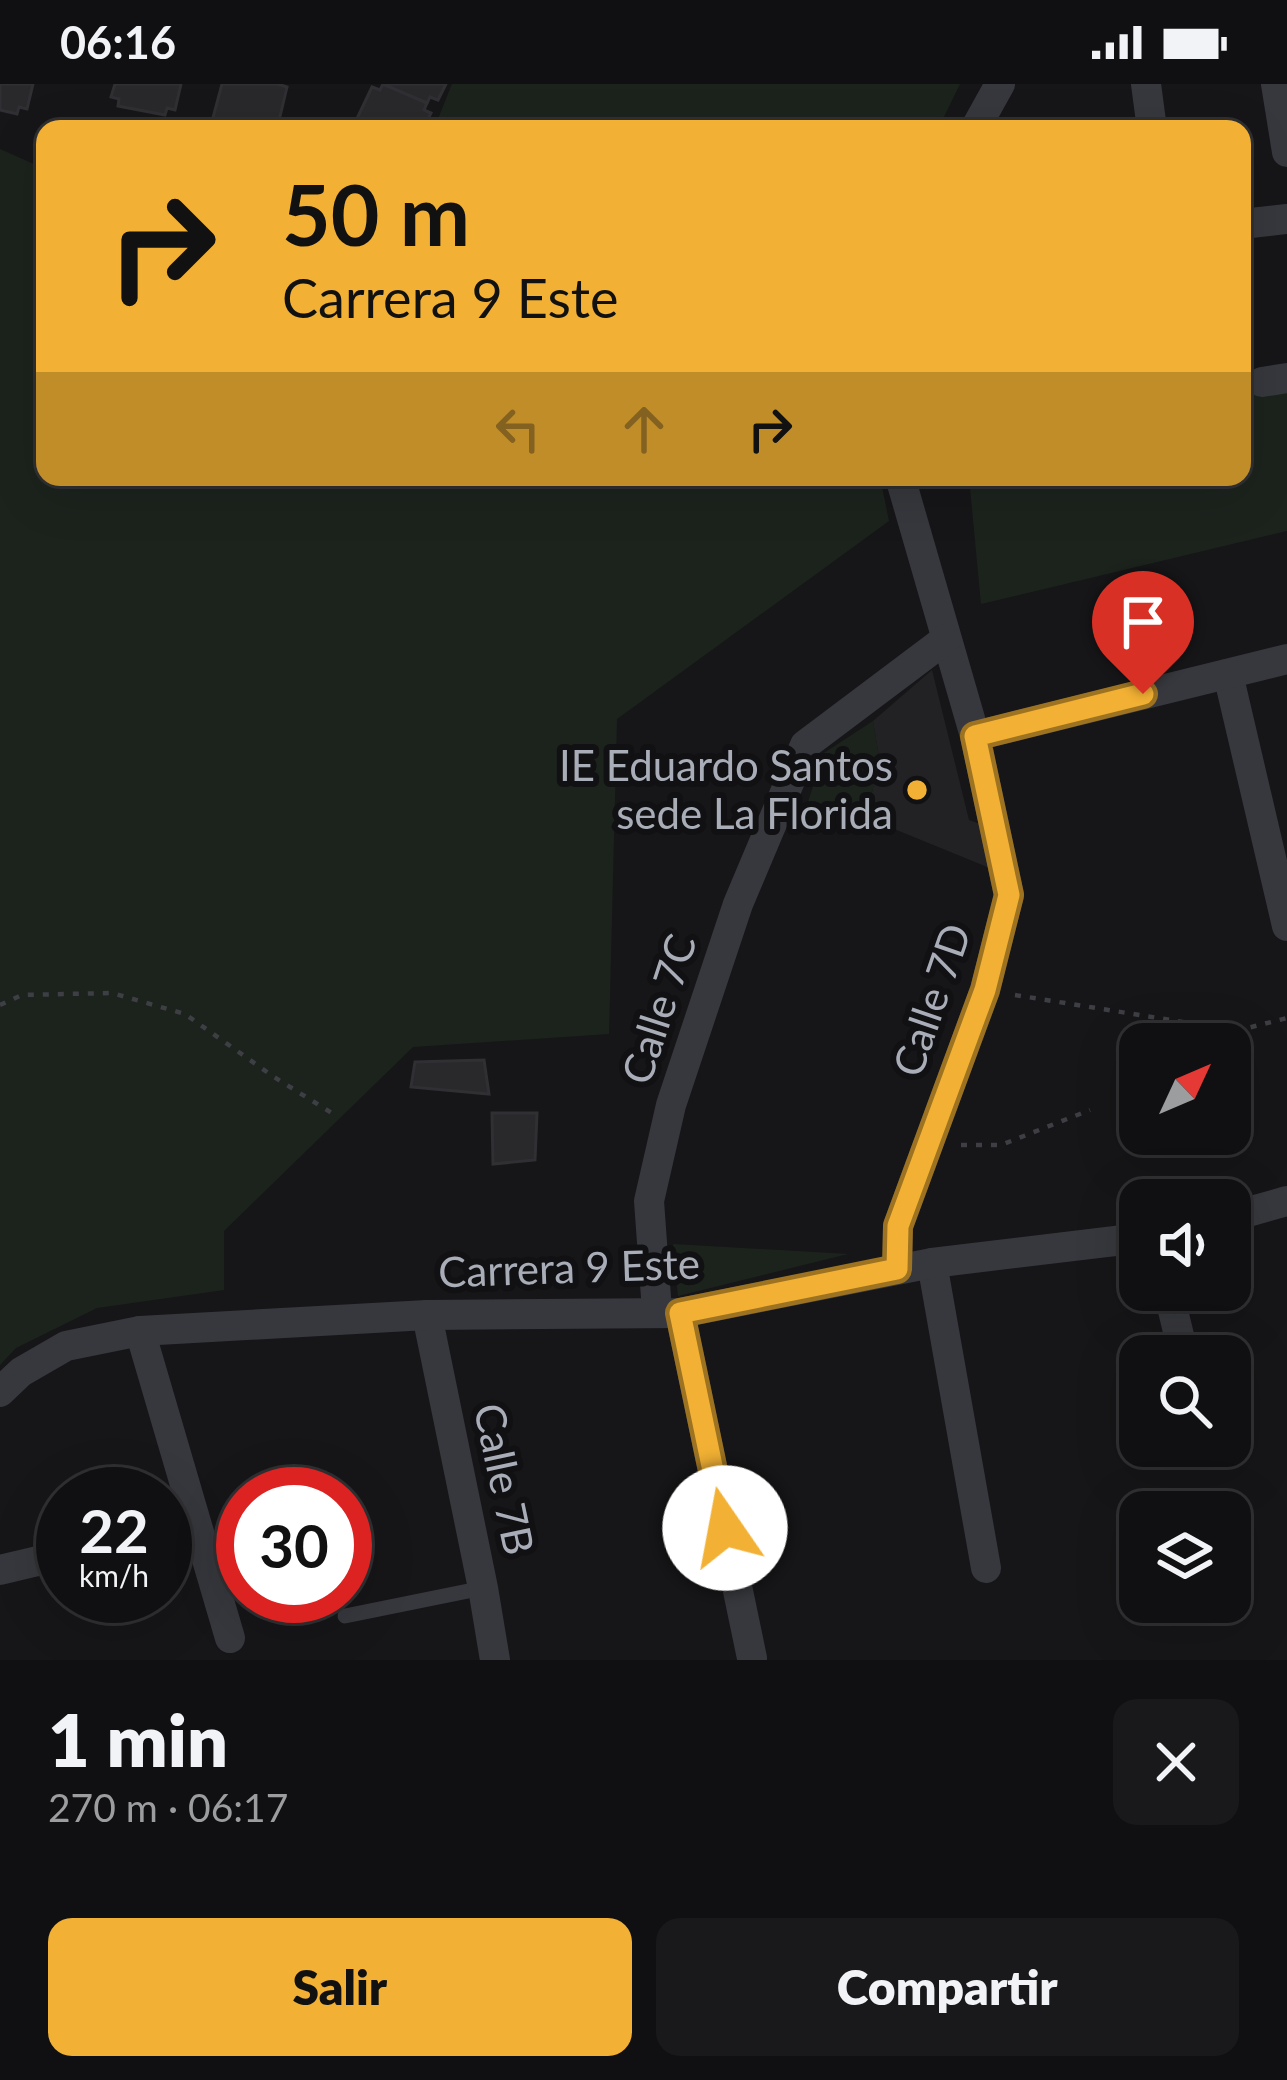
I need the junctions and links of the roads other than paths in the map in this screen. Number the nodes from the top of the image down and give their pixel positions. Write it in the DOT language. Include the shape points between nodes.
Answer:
graph roads {
  1 [pos="1000,84"];
  2 [pos="1146,84"];
  3 [pos="1276,84"];
  4 [pos="980,120"];
  5 [pos="1151,120"];
  6 [pos="1287,152"];
  7 [pos="1287,219"];
  8 [pos="1251,223"];
  9 [pos="903,486"];
  10 [pos="946,639"];
  11 [pos="1287,659"];
  12 [pos="1228,674"];
  13 [pos="975,736"];
  14 [pos="1287,926"];
  15 [pos="1287,1202"];
  16 [pos="1251,1211"];
  17 [pos="1119,1241"];
  18 [pos="932,1264"];
  19 [pos="897,1269"];
  20 [pos="668,1312"];
  21 [pos="427,1315"];
  22 [pos="140,1331"];
  23 [pos="0,1392"];
  24 [pos="197,1522"];
  25 [pos="192,1523"];
  26 [pos="36,1561"];
  27 [pos="986,1568"];
  28 [pos="0,1570"];
  29 [pos="483,1588"];
  30 [pos="372,1611"];
  31 [pos="230,1639"];
  32 [pos="752,1658"];
  33 [pos="495,1660"];
  1 -- 4 [label="street"];
  2 -- 5 [label="street"];
  3 -- 6 [label="street"];
  7 -- 8 [label="street"];
  9 -- 10 [label="street, Calle 7D"];
  10 -- 13 [label="street, Calle 7D"];
  10 -- 20 [label="street, Calle 7C" via="805,745 738,904 671,1105 649,1201"];
  11 -- 12 [label="street"];
  12 -- 13 [label="street"];
  12 -- 14 [label="street"];
  13 -- 19 [label="street, Calle 7D" via="1009,895 985,990 898,1226"];
  15 -- 16 [label="street"];
  17 -- 18 [label="street, Carrera 9 Este"];
  18 -- 19 [label="street, Carrera 9 Este"];
  18 -- 27 [label="street"];
  19 -- 20 [label="street, Carrera 9 Este"];
  20 -- 21 [label="street, Carrera 9 Este"];
  20 -- 32 [label="street, Calle 7C"];
  21 -- 22 [label="street, Carrera 9 Este"];
  21 -- 29 [label="street, Calle 7B"];
  22 -- 23 [label="street, Carrera 9 Este" via="66,1346"];
  22 -- 24 [label="street"];
  24 -- 25 [label="street"];
  24 -- 31 [label="street"];
  26 -- 28 [label="street"];
  29 -- 30 [label="lane"];
  29 -- 33 [label="street, Calle 7B"];
}
